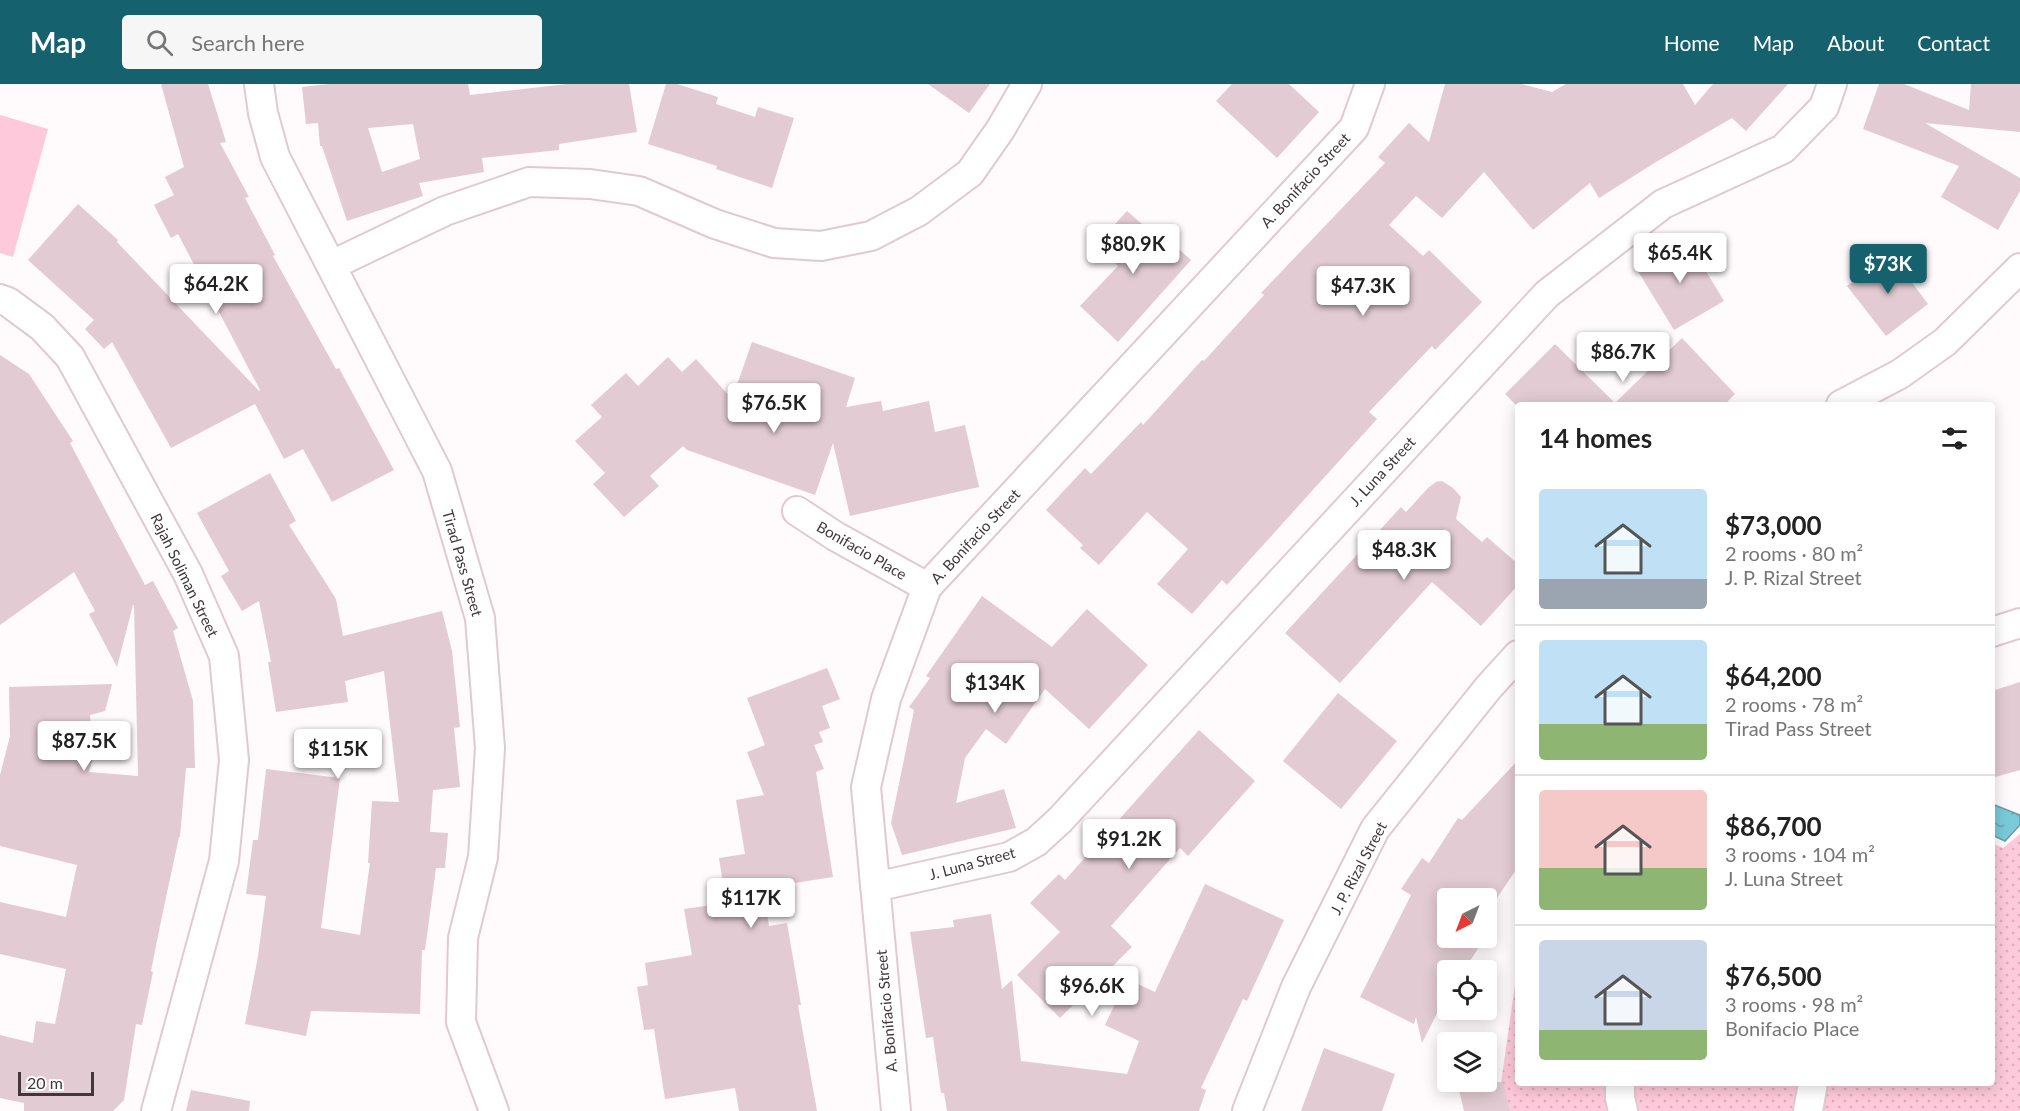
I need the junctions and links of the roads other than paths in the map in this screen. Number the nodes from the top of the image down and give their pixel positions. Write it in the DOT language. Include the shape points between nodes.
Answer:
graph roads {
  1 [pos="259,84"];
  2 [pos="1026,84"];
  3 [pos="1370,84"];
  4 [pos="1832,84"];
  5 [pos="332,265"];
  6 [pos="2020,268"];
  7 [pos="0,299"];
  8 [pos="1847,402"];
  9 [pos="797,511"];
  10 [pos="927,587"];
  11 [pos="2020,623"];
  12 [pos="1995,631"];
  13 [pos="1515,658"];
  14 [pos="875,887"];
  15 [pos="1620,1086"];
  16 [pos="1812,1086"];
  17 [pos="156,1111"];
  18 [pos="494,1111"];
  19 [pos="896,1111"];
  20 [pos="1247,1111"];
  21 [pos="1623,1111"];
  22 [pos="1808,1111"];
  1 -- 5 [label="street, Tirad Pass Street" via="275,157"];
  2 -- 5 [label="street" via="970,173 919,211 871,236 821,246 774,243 715,224 639,191 529,182 445,211"];
  3 -- 10 [label="street, A. Bonifacio Street" via="1354,128"];
  4 -- 14 [label="street, J. Luna Street" via="1824,107 1783,149 1663,204 1547,294 1036,842 1009,857"];
  5 -- 18 [label="street, Tirad Pass Street" via="437,471 480,618 490,748 483,856 463,938 461,1022"];
  6 -- 8 [label="street" via="1945,342 1900,374"];
  7 -- 17 [label="street, Rajah Soliman Street" via="42,327 70,357 188,574 224,656 234,760 224,861"];
  9 -- 10 [label="street, Bonifacio Place"];
  10 -- 14 [label="street, A. Bonifacio Street" via="886,699 866,787"];
  11 -- 12 [label="street"];
  13 -- 20 [label="street, J. P. Rizal Street" via="1375,829 1296,987"];
  14 -- 19 [label="street, A. Bonifacio Street"];
  15 -- 21 [label="street"];
  16 -- 22 [label="street"];
}
